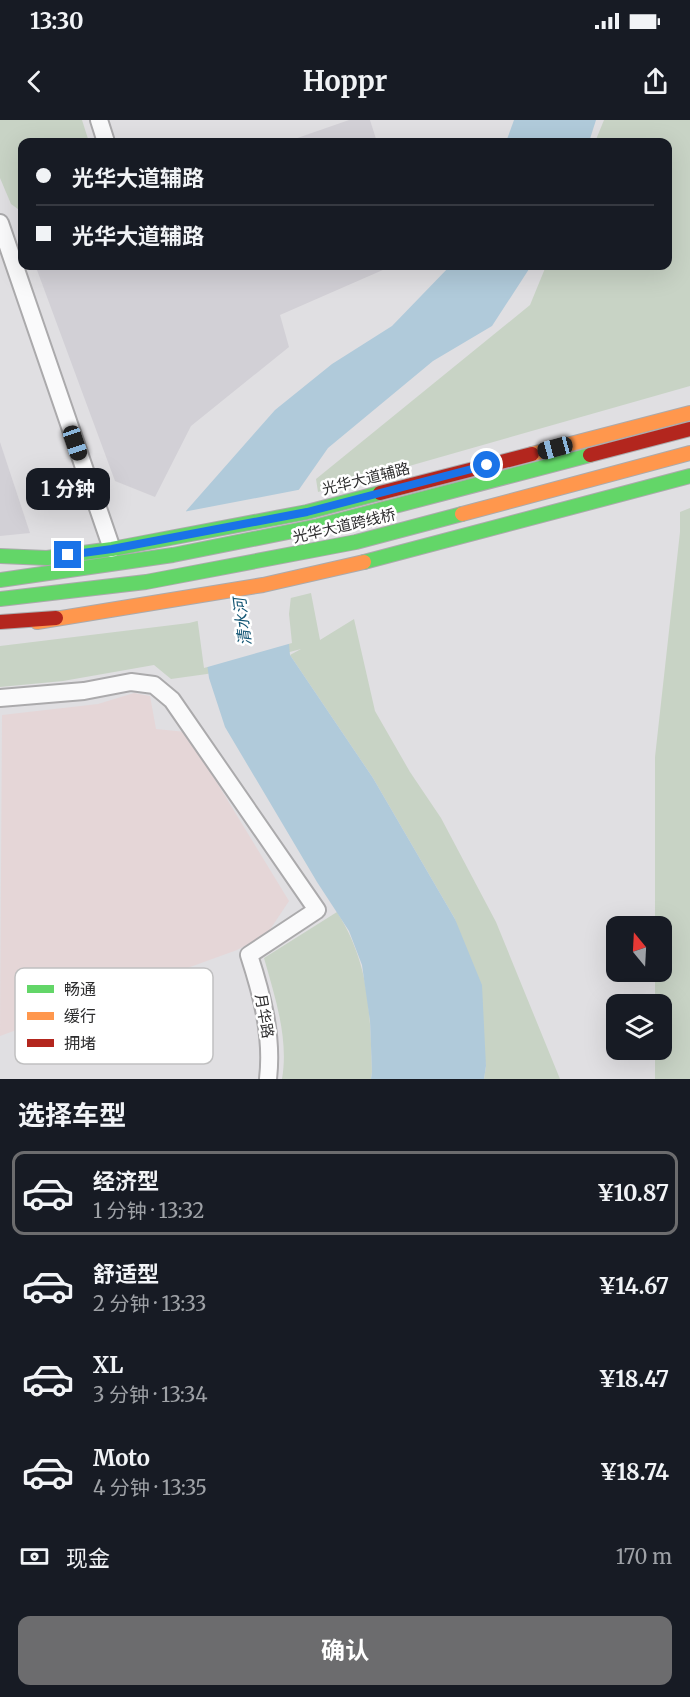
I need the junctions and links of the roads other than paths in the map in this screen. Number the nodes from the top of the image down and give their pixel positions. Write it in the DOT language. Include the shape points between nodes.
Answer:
graph roads {
  1 [pos="99,120"];
  2 [pos="105,138"];
  3 [pos="0,223"];
  4 [pos="16,250"];
  5 [pos="22,270"];
  6 [pos="690,413"];
  7 [pos="690,429"];
  8 [pos="690,453"];
  9 [pos="690,476"];
  10 [pos="112,549"];
  11 [pos="0,556"];
  12 [pos="47,558"];
  13 [pos="0,564"];
  14 [pos="0,580"];
  15 [pos="0,599"];
  16 [pos="56,618"];
  17 [pos="0,622"];
  18 [pos="0,630"];
  19 [pos="0,698"];
  20 [pos="268,1079"];
  1 -- 2 [label="street"];
  3 -- 4 [label="street"];
  5 -- 10 [label="street"];
  6 -- 10 [label="main road, 光华大道辅路" via="307,512"];
  7 -- 14 [label="main road, 光华大道跨线桥" via="318,526 173,555"];
  8 -- 15 [label="main road, 光华大道跨线桥" via="356,542 146,582"];
  9 -- 16 [label="main road" via="299,578"];
  10 -- 12 [label="main road, 光华大道辅路"];
  11 -- 12 [label="main road"];
  12 -- 13 [label="main road"];
  16 -- 17 [label="main road"];
  16 -- 18 [label="main road"];
  19 -- 20 [label="street, 月华路" via="84,691 131,682 153,685 172,700 316,910 249,955 268,1032"];
}
